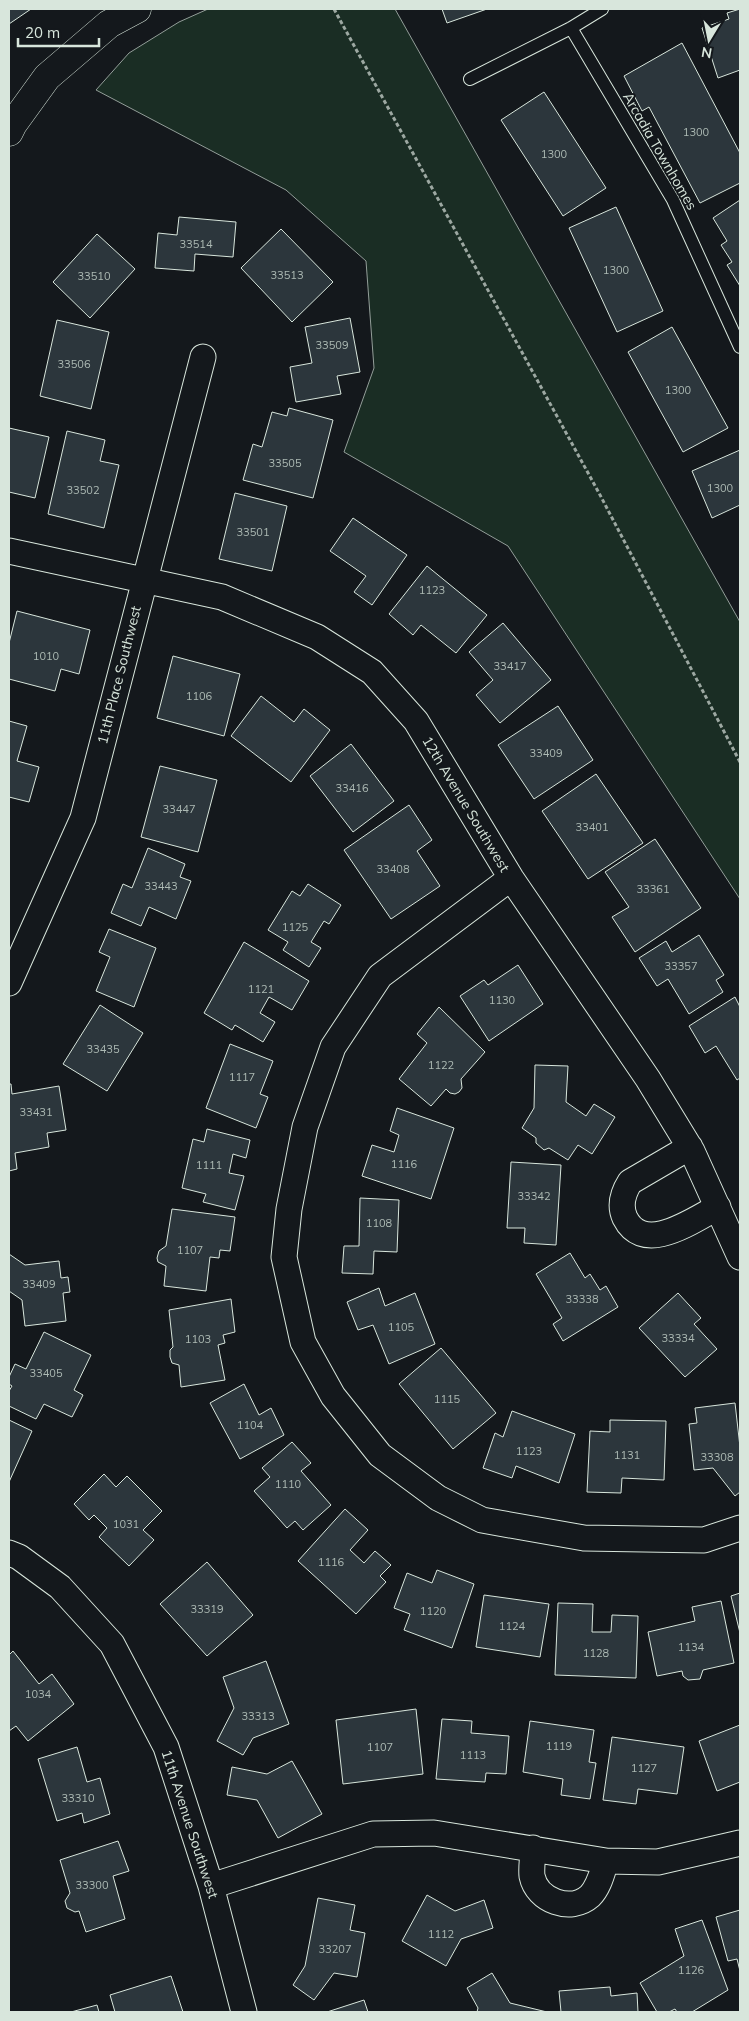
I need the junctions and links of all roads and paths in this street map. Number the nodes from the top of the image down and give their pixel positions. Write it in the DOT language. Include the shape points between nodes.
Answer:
graph roads {
  1 [pos="137,9"];
  2 [pos="334,9"];
  3 [pos="602,9"];
  4 [pos="570,28"];
  5 [pos="470,79"];
  6 [pos="10,125"];
  7 [pos="740,347"];
  8 [pos="203,357"];
  9 [pos="9,551"];
  10 [pos="144,581"];
  11 [pos="740,762"];
  12 [pos="511,878"];
  13 [pos="9,983"];
  14 [pos="690,1147"];
  15 [pos="718,1207"];
  16 [pos="740,1257"];
  17 [pos="740,1528"];
  18 [pos="9,1553"];
  19 [pos="740,1843"];
  20 [pos="533,1848"];
  21 [pos="606,1861"];
  22 [pos="212,1886"];
  23 [pos="244,2012"];
  1 -- 6 [label="street" via="109,24 47,77"];
  2 -- 11 [label="path" via="599,493"];
  3 -- 4 [label="lane"];
  4 -- 5 [label="lane"];
  4 -- 7 [label="lane, Arcadia Townhomes" via="673,200"];
  8 -- 10 [label="street, 11th Place Southwest"];
  9 -- 10 [label="street, 12th Avenue Southwest"];
  10 -- 12 [label="street, 12th Avenue Southwest" via="222,597 317,638 372,672 416,721"];
  10 -- 13 [label="street, 11th Place Southwest" via="83,818"];
  12 -- 14 [label="street, 12th Avenue Southwest" via="648,1079"];
  12 -- 17 [label="street" via="380,976 332,1047 305,1127 289,1209 284,1257 303,1342 333,1396 380,1455 438,1498 482,1520 584,1538 704,1540"];
  14 -- 15 [label="street, 12th Avenue Southwest"];
  14 -- 15 [label="street" via="630,1182 621,1202 623,1214 636,1231 658,1236"];
  15 -- 16 [label="street, 12th Avenue Southwest"];
  18 -- 22 [label="street, 11th Avenue Southwest" via="60,1587 112,1644 166,1747"];
  19 -- 21 [label="street" via="658,1862"];
  20 -- 21 [label="street"];
  20 -- 21 [label="street" via="532,1876 537,1888 545,1897 561,1904 580,1902 590,1896"];
  20 -- 22 [label="street" via="434,1833 373,1834"];
  22 -- 23 [label="street, 11th Avenue Southwest"];
}
